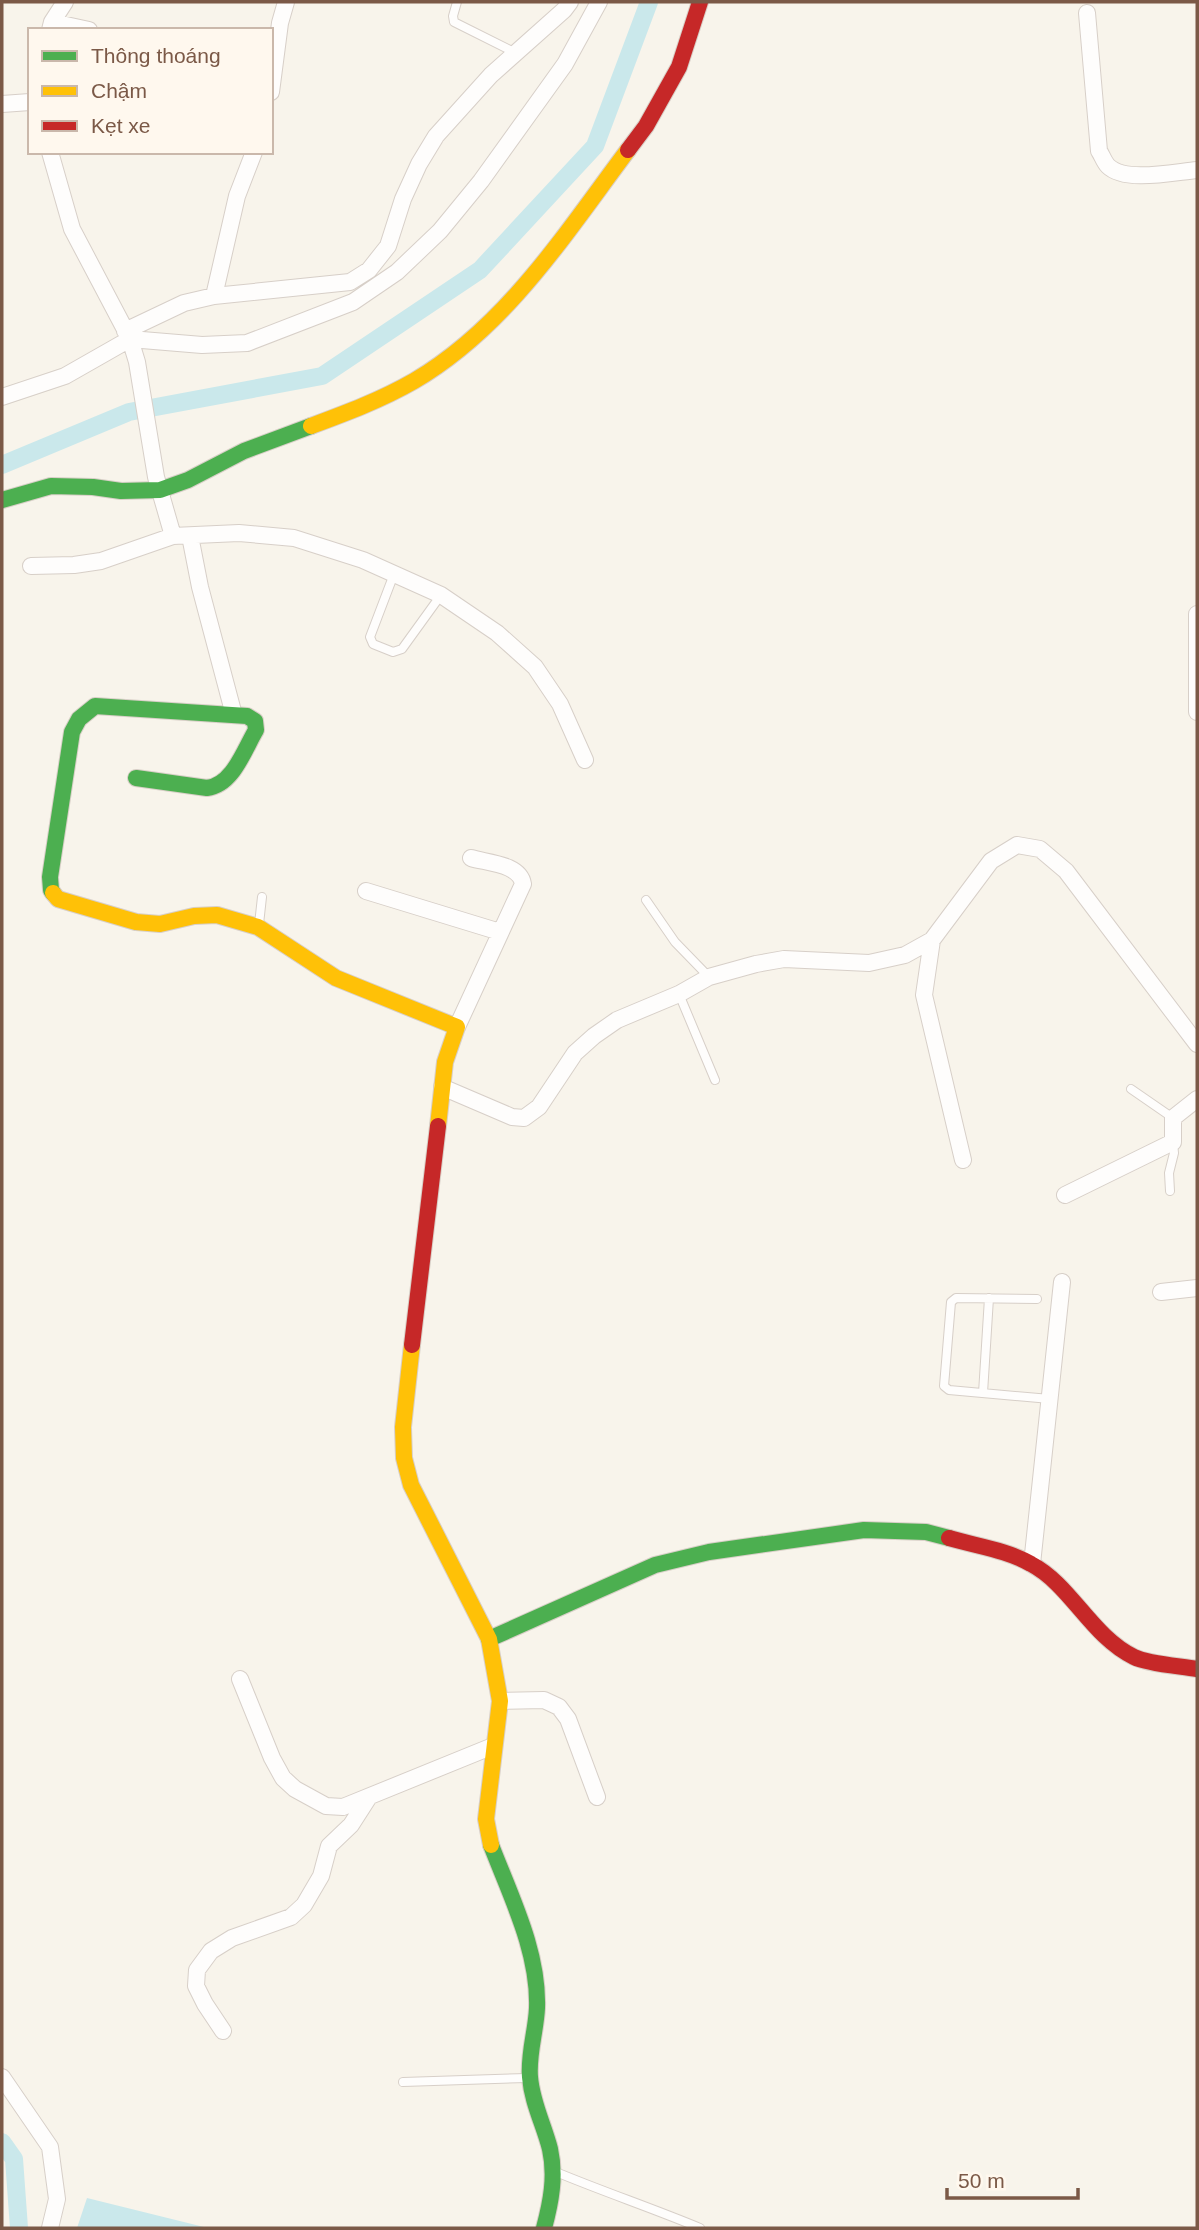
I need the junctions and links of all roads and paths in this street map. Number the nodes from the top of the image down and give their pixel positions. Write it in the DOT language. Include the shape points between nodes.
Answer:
graph roads {
  1 [pos="65,2"];
  2 [pos="286,2"];
  3 [pos="457,2"];
  4 [pos="570,2"];
  5 [pos="599,2"];
  6 [pos="700,2"];
  7 [pos="1087,13"];
  8 [pos="51,26"];
  9 [pos="70,28"];
  10 [pos="516,53"];
  11 [pos="273,64"];
  12 [pos="28,102"];
  13 [pos="2,104"];
  14 [pos="51,154"];
  15 [pos="253,154"];
  16 [pos="1197,170"];
  17 [pos="214,296"];
  18 [pos="127,335"];
  19 [pos="2,397"];
  20 [pos="158,483"];
  21 [pos="2,500"];
  22 [pos="181,536"];
  23 [pos="31,566"];
  24 [pos="394,573"];
  25 [pos="441,595"];
  26 [pos="1197,614"];
  27 [pos="1197,712"];
  28 [pos="234,715"];
  29 [pos="585,760"];
  30 [pos="136,778"];
  31 [pos="471,858"];
  32 [pos="366,891"];
  33 [pos="262,897"];
  34 [pos="646,900"];
  35 [pos="258,927"];
  36 [pos="500,932"];
  37 [pos="932,940"];
  38 [pos="709,977"];
  39 [pos="679,995"];
  40 [pos="457,1027"];
  41 [pos="1197,1044"];
  42 [pos="715,1080"];
  43 [pos="442,1087"];
  44 [pos="1131,1088"];
  45 [pos="1197,1099"];
  46 [pos="1173,1118"];
  47 [pos="1172,1142"];
  48 [pos="963,1160"];
  49 [pos="1170,1191"];
  50 [pos="1065,1195"];
  51 [pos="1062,1282"];
  52 [pos="1197,1288"];
  53 [pos="1161,1292"];
  54 [pos="989,1298"];
  55 [pos="1037,1299"];
  56 [pos="983,1393"];
  57 [pos="1049,1399"];
  58 [pos="1032,1564"];
  59 [pos="489,1639"];
  60 [pos="1197,1668"];
  61 [pos="240,1679"];
  62 [pos="499,1700"];
  63 [pos="493,1746"];
  64 [pos="369,1797"];
  65 [pos="597,1797"];
  66 [pos="223,2031"];
  67 [pos="2,2077"];
  68 [pos="530,2078"];
  69 [pos="403,2082"];
  70 [pos="553,2171"];
  71 [pos="50,2228"];
  72 [pos="544,2228"];
  73 [pos="700,2228"];
  1 -- 8 [label="street"];
  2 -- 11 [label="street"];
  3 -- 10 [label="lane" via="454,22"];
  4 -- 10 [label="street"];
  5 -- 18 [label="street" via="565,64 489,170 440,231 397,272 353,302 247,343 202,345"];
  6 -- 20 [label="street" via="680,67 646,125 503,311 451,356 367,405 244,451 188,480"];
  7 -- 16 [label="street" via="1099,151 1107,165 1119,173 1138,176"];
  8 -- 9 [label="street"];
  10 -- 17 [label="street" via="436,136 403,199 388,246 369,270 350,282"];
  12 -- 13 [label="street"];
  14 -- 18 [label="street" via="72,229"];
  15 -- 17 [label="street" via="237,196"];
  17 -- 18 [label="street" via="184,303"];
  18 -- 19 [label="street" via="65,376"];
  18 -- 20 [label="street" via="137,362"];
  20 -- 21 [label="street" via="121,491 51,486"];
  20 -- 22 [label="street"];
  22 -- 23 [label="street" via="101,561"];
  22 -- 24 [label="street" via="239,533 294,538"];
  22 -- 28 [label="street" via="200,587"];
  24 -- 25 [label="street"];
  24 -- 25 [label="lane" via="370,637 373,644 393,652 402,649"];
  25 -- 29 [label="street" via="497,633 535,667 560,704"];
  26 -- 27 [label="street"];
  28 -- 30 [label="street" via="255,721 256,730 217,787"];
  28 -- 35 [label="street" via="94,706 79,719 72,732 51,890 58,899 136,922 160,924 217,915"];
  31 -- 36 [label="street" via="522,876 523,884"];
  32 -- 36 [label="street"];
  33 -- 35 [label="lane"];
  34 -- 38 [label="lane" via="675,942"];
  35 -- 40 [label="street" via="336,978"];
  36 -- 40 [label="street"];
  37 -- 38 [label="street" via="905,955 869,963 785,959"];
  37 -- 41 [label="street" via="991,861 1017,845 1040,849 1066,871"];
  37 -- 48 [label="street" via="924,995"];
  38 -- 39 [label="street"];
  39 -- 42 [label="lane"];
  39 -- 43 [label="street" via="617,1020 594,1036 575,1053 539,1107 524,1118"];
  40 -- 43 [label="street"];
  43 -- 59 [label="street" via="403,1427 404,1458 411,1485"];
  44 -- 46 [label="lane"];
  45 -- 46 [label="street"];
  46 -- 47 [label="street"];
  47 -- 49 [label="lane"];
  47 -- 50 [label="street"];
  51 -- 57 [label="street"];
  52 -- 53 [label="street"];
  54 -- 55 [label="lane"];
  54 -- 56 [label="lane"];
  54 -- 56 [label="lane" via="951,1302 944,1386"];
  56 -- 57 [label="lane"];
  57 -- 58 [label="street"];
  58 -- 59 [label="street" via="926,1532 864,1530 709,1552 655,1565"];
  58 -- 60 [label="street" via="1109,1641 1136,1658"];
  59 -- 62 [label="street"];
  61 -- 64 [label="street" via="272,1758 295,1789 326,1806 343,1807"];
  62 -- 63 [label="street"];
  62 -- 65 [label="street" via="544,1700 559,1707 568,1719"];
  63 -- 64 [label="street"];
  63 -- 68 [label="street" via="486,1819 535,1976 537,2009"];
  64 -- 66 [label="street" via="351,1825 328,1846 321,1876 304,1905 291,1917 232,1938 211,1951 197,1970 196,1986"];
  67 -- 71 [label="street" via="50,2147 57,2199"];
  68 -- 69 [label="lane"];
  68 -- 70 [label="street"];
  70 -- 72 [label="street"];
  70 -- 73 [label="lane"];
}
